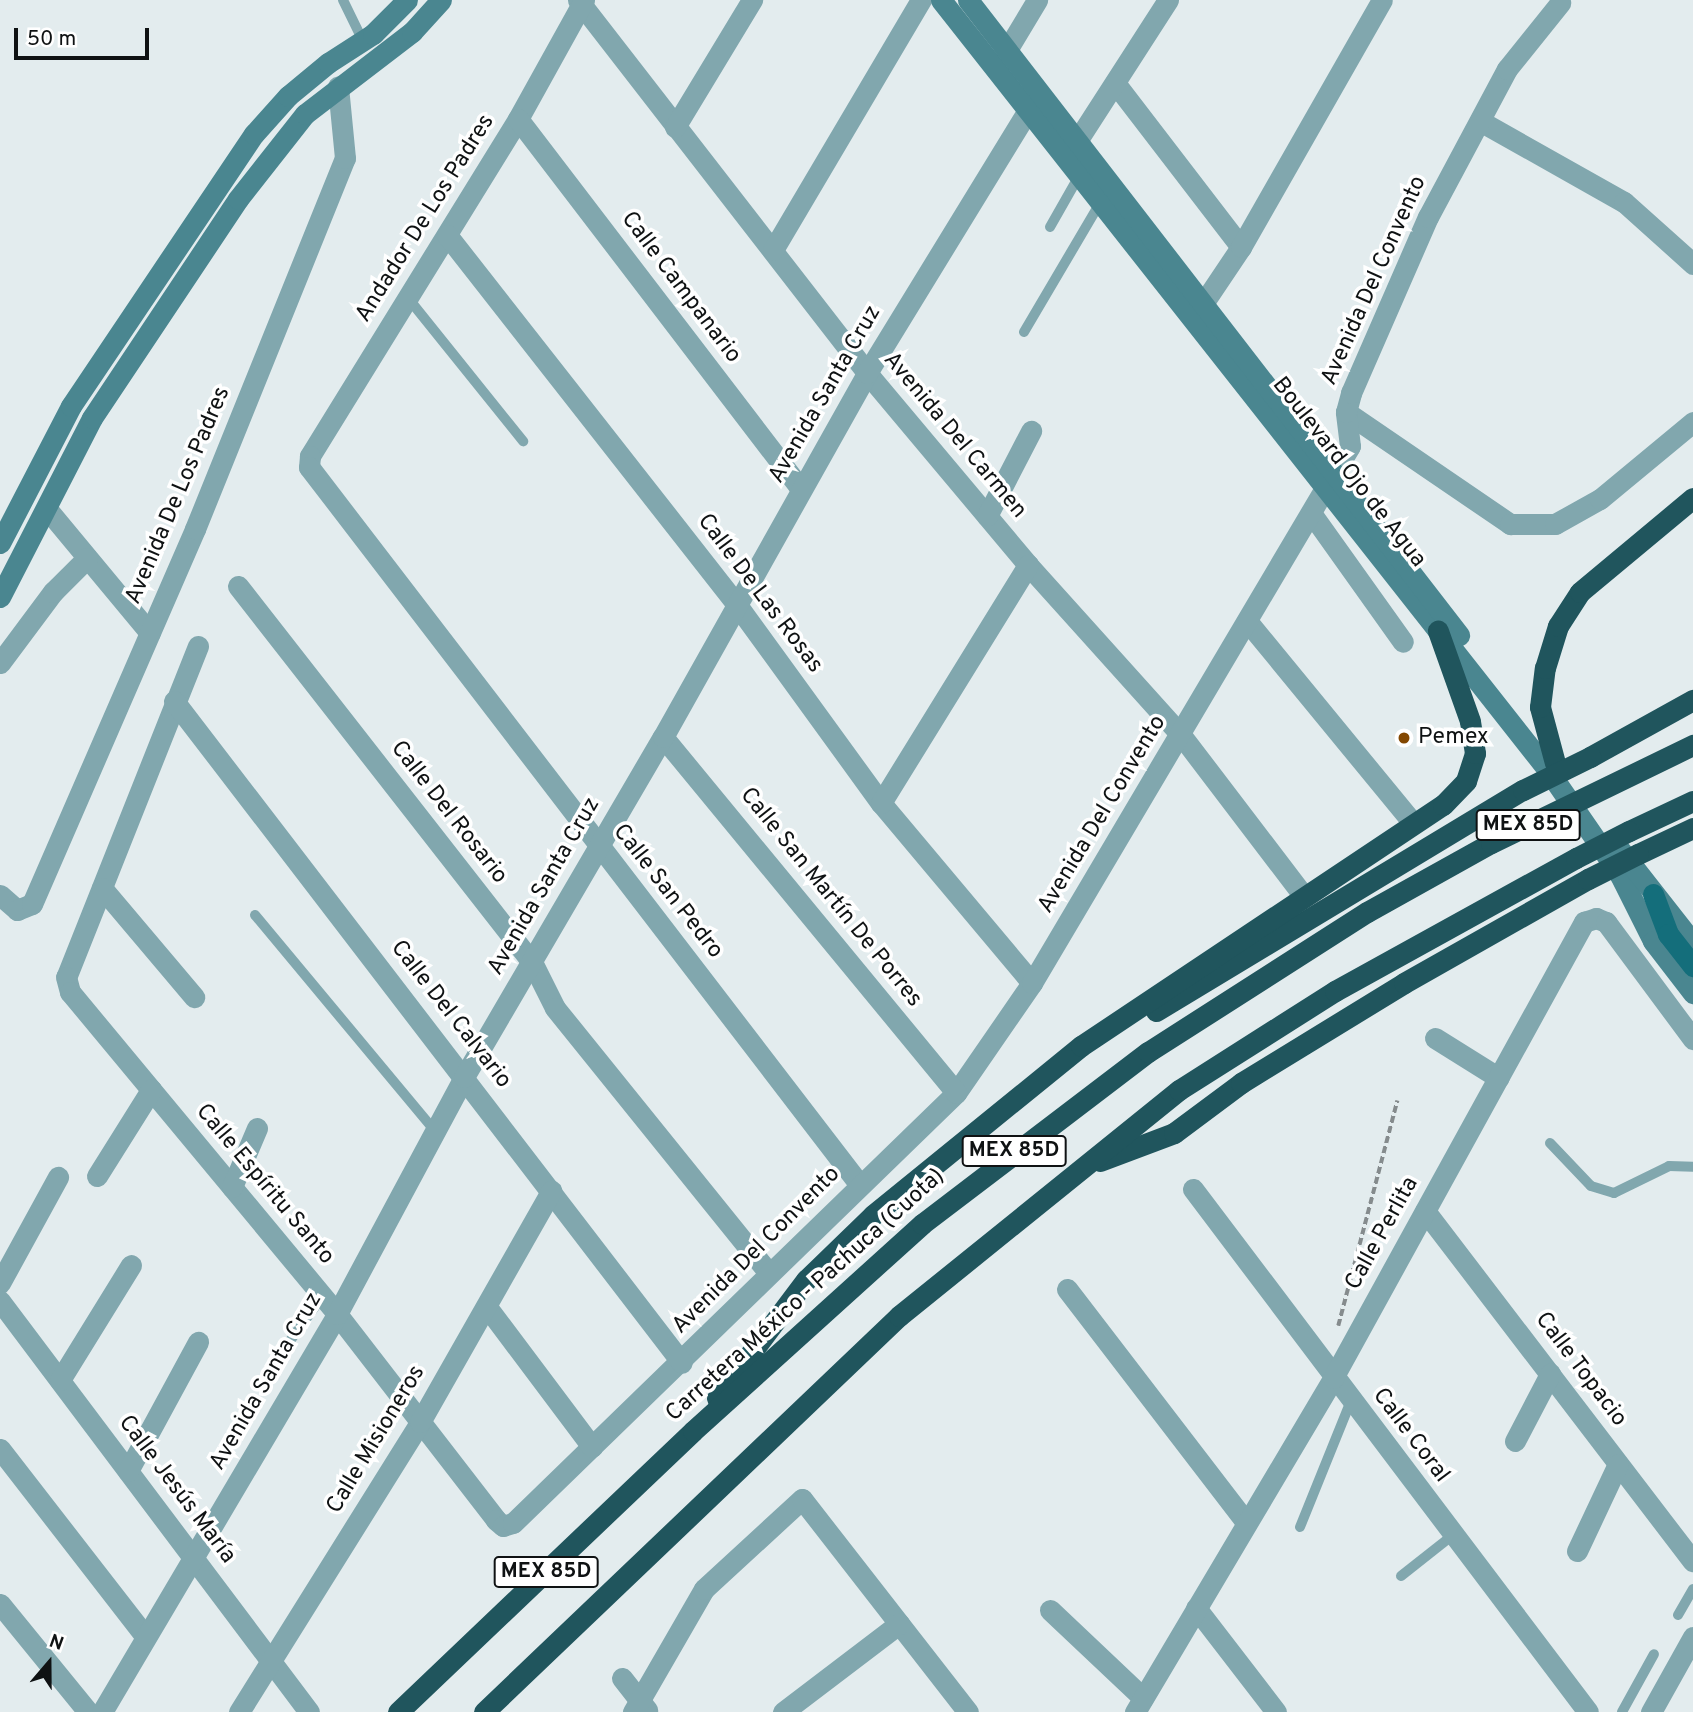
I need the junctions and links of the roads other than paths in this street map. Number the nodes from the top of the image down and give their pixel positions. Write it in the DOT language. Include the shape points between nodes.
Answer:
graph roads {
  1 [pos="343,0"];
  2 [pos="407,0"];
  3 [pos="441,0"];
  4 [pos="752,0"];
  5 [pos="921,0"];
  6 [pos="941,0"];
  7 [pos="968,0"];
  8 [pos="1037,0"];
  9 [pos="1168,0"];
  10 [pos="1382,0"];
  11 [pos="581,1"];
  12 [pos="1560,2"];
  13 [pos="364,41"];
  14 [pos="1006,51"];
  15 [pos="995,69"];
  16 [pos="1115,83"];
  17 [pos="338,86"];
  18 [pos="1033,102"];
  19 [pos="518,119"];
  20 [pos="1480,121"];
  21 [pos="675,127"];
  22 [pos="1077,141"];
  23 [pos="1079,176"];
  24 [pos="1100,203"];
  25 [pos="1050,227"];
  26 [pos="447,235"];
  27 [pos="1241,247"];
  28 [pos="772,250"];
  29 [pos="1693,264"];
  30 [pos="408,298"];
  31 [pos="1204,302"];
  32 [pos="1024,332"];
  33 [pos="867,373"];
  34 [pos="1346,412"];
  35 [pos="1693,422"];
  36 [pos="1031,431"];
  37 [pos="523,440"];
  38 [pos="308,462"];
  39 [pos="1331,478"];
  40 [pos="801,489"];
  41 [pos="1693,498"];
  42 [pos="47,509"];
  43 [pos="1311,513"];
  44 [pos="986,516"];
  45 [pos="0,543"];
  46 [pos="87,558"];
  47 [pos="1028,565"];
  48 [pos="238,586"];
  49 [pos="0,597"];
  50 [pos="737,605"];
  51 [pos="1247,621"];
  52 [pos="1438,631"];
  53 [pos="150,633"];
  54 [pos="1403,642"];
  55 [pos="198,646"];
  56 [pos="0,663"];
  57 [pos="1693,700"];
  58 [pos="174,701"];
  59 [pos="1181,735"];
  60 [pos="663,737"];
  61 [pos="1693,745"];
  62 [pos="1555,763"];
  63 [pos="1693,801"];
  64 [pos="881,803"];
  65 [pos="1413,823"];
  66 [pos="1693,828"];
  67 [pos="599,846"];
  68 [pos="102,888"];
  69 [pos="1653,894"];
  70 [pos="0,895"];
  71 [pos="1303,895"];
  72 [pos="255,915"];
  73 [pos="1693,943"];
  74 [pos="532,962"];
  75 [pos="1693,966"];
  76 [pos="1032,983"];
  77 [pos="1693,993"];
  78 [pos="194,997"];
  79 [pos="1435,1038"];
  80 [pos="1693,1039"];
  81 [pos="1081,1046"];
  82 [pos="464,1077"];
  83 [pos="1499,1078"];
  84 [pos="151,1090"];
  85 [pos="956,1093"];
  86 [pos="257,1128"];
  87 [pos="435,1131"];
  88 [pos="1550,1143"];
  89 [pos="1693,1167"];
  90 [pos="1079,1170"];
  91 [pos="97,1176"];
  92 [pos="58,1177"];
  93 [pos="860,1185"];
  94 [pos="232,1187"];
  95 [pos="1192,1189"];
  96 [pos="551,1191"];
  97 [pos="1425,1211"];
  98 [pos="131,1265"];
  99 [pos="769,1273"];
  100 [pos="0,1283"];
  101 [pos="1067,1289"];
  102 [pos="322,1297"];
  103 [pos="0,1301"];
  104 [pos="487,1307"];
  105 [pos="337,1314"];
  106 [pos="198,1342"];
  107 [pos="276,1360"];
  108 [pos="682,1363"];
  109 [pos="1550,1374"];
  110 [pos="1333,1378"];
  111 [pos="61,1380"];
  112 [pos="1351,1401"];
  113 [pos="420,1422"];
  114 [pos="693,1431"];
  115 [pos="1515,1441"];
  116 [pos="593,1447"];
  117 [pos="0,1449"];
  118 [pos="1618,1464"];
  119 [pos="128,1471"];
  120 [pos="1246,1522"];
  121 [pos="503,1525"];
  122 [pos="1300,1527"];
  123 [pos="1453,1535"];
  124 [pos="1577,1551"];
  125 [pos="195,1557"];
  126 [pos="1693,1561"];
  127 [pos="1401,1576"];
  128 [pos="1693,1590"];
  129 [pos="0,1604"];
  130 [pos="1196,1608"];
  131 [pos="1050,1610"];
  132 [pos="1678,1615"];
  133 [pos="899,1624"];
  134 [pos="145,1636"];
  135 [pos="1693,1637"];
  136 [pos="1654,1654"];
  137 [pos="269,1665"];
  138 [pos="622,1678"];
  139 [pos="1139,1705"];
  140 [pos="640,1708"];
  141 [pos="88,1712"];
  142 [pos="102,1712"];
  143 [pos="239,1712"];
  144 [pos="309,1712"];
  145 [pos="398,1712"];
  146 [pos="484,1712"];
  147 [pos="783,1712"];
  148 [pos="968,1712"];
  149 [pos="1276,1712"];
  150 [pos="1588,1712"];
  151 [pos="1622,1712"];
  152 [pos="1651,1712"];
  1 -- 13 [label="lane"];
  2 -- 13 [label="main road"];
  3 -- 17 [label="main road" via="412,32"];
  4 -- 21 [label="street"];
  5 -- 28 [label="street"];
  6 -- 15 [label="main road, Boulevard Ojo de Agua"];
  7 -- 14 [label="main road, Boulevard Ojo de Agua"];
  8 -- 14 [label="street"];
  9 -- 16 [label="street"];
  10 -- 27 [label="street"];
  11 -- 19 [label="street, Andador De Los Padres"];
  11 -- 21 [label="street, Avenida Del Carmen"];
  12 -- 20 [label="street, Avenida Del Convento" via="1507,69"];
  13 -- 45 [label="main road" via="288,96 254,134 71,406"];
  14 -- 15 [label="street"];
  14 -- 18 [label="main road, Boulevard Ojo de Agua"];
  15 -- 18 [label="main road, Boulevard Ojo de Agua"];
  16 -- 22 [label="street"];
  16 -- 27 [label="street"];
  17 -- 42 [label="main road" via="305,114 238,199 157,316 92,418"];
  17 -- 53 [label="street, Avenida De Los Padres" via="345,158 337,182"];
  18 -- 22 [label="main road, Boulevard Ojo de Agua"];
  18 -- 23 [label="main road, Boulevard Ojo de Agua"];
  18 -- 33 [label="street, Avenida Santa Cruz"];
  19 -- 26 [label="street, Andador De Los Padres"];
  19 -- 40 [label="street, Calle Campanario"];
  20 -- 29 [label="street" via="1624,202"];
  20 -- 34 [label="street, Avenida Del Convento" via="1428,217"];
  21 -- 28 [label="street, Avenida Del Carmen"];
  22 -- 31 [label="main road, Boulevard Ojo de Agua"];
  23 -- 24 [label="main road, Boulevard Ojo de Agua"];
  23 -- 25 [label="lane"];
  24 -- 32 [label="lane"];
  24 -- 39 [label="main road, Boulevard Ojo de Agua"];
  26 -- 30 [label="street, Andador De Los Padres"];
  26 -- 50 [label="street, Calle De Las Rosas"];
  27 -- 31 [label="street"];
  28 -- 33 [label="street, Avenida Del Carmen"];
  30 -- 37 [label="lane"];
  30 -- 38 [label="street, Andador De Los Padres"];
  31 -- 39 [label="main road, Boulevard Ojo de Agua"];
  33 -- 40 [label="street, Avenida Santa Cruz"];
  33 -- 44 [label="street, Avenida Del Carmen"];
  34 -- 35 [label="street" via="1510,524 1555,524 1578,512"];
  34 -- 39 [label="street, Avenida Del Convento" via="1350,446"];
  36 -- 44 [label="street"];
  38 -- 67 [label="street, Calle San Pedro"];
  39 -- 43 [label="street, Avenida Del Convento"];
  39 -- 52 [label="main road, Boulevard Ojo de Agua"];
  39 -- 62 [label="main road, Boulevard Ojo de Agua"];
  40 -- 50 [label="street, Avenida Santa Cruz"];
  41 -- 62 [label="highway" via="1580,592 1558,626 1545,668 1540,707"];
  42 -- 46 [label="street"];
  42 -- 49 [label="main road"];
  43 -- 51 [label="street, Avenida Del Convento"];
  43 -- 54 [label="street"];
  44 -- 47 [label="street, Avenida Del Carmen"];
  46 -- 53 [label="street"];
  46 -- 56 [label="street" via="53,592"];
  47 -- 59 [label="street, Avenida Del Carmen"];
  47 -- 64 [label="street"];
  48 -- 74 [label="street, Calle Del Rosario"];
  50 -- 60 [label="street, Avenida Santa Cruz"];
  50 -- 64 [label="street, Calle De Las Rosas"];
  51 -- 59 [label="street, Avenida Del Convento"];
  51 -- 65 [label="street"];
  52 -- 65 [label="highway" via="1470,722 1475,753 1466,781 1443,805"];
  52 -- 77 [label="main road, Boulevard Ojo de Agua" via="1547,769 1620,875 1653,941"];
  53 -- 70 [label="street, Avenida De Los Padres" via="32,904 17,910"];
  55 -- 58 [label="street"];
  57 -- 81 [label="highway, bridge" via="1523,790 1140,1021"];
  58 -- 68 [label="street"];
  58 -- 82 [label="street, Calle Del Calvario"];
  59 -- 71 [label="street, Avenida Del Carmen"];
  59 -- 76 [label="street, Avenida Del Convento"];
  60 -- 67 [label="street, Avenida Santa Cruz"];
  60 -- 85 [label="street, Calle San Martín De Porres"];
  61 -- 114 [label="highway, Carretera México - Pachuca (Cuota) / MEX 85D, bridge" via="1491,843 1367,912 1148,1052 988,1171"];
  62 -- 69 [label="main road, Boulevard Ojo de Agua"];
  63 -- 90 [label="highway, MEX 85D, bridge" via="1576,858 1335,991 1179,1090"];
  64 -- 76 [label="street, Calle De Las Rosas"];
  65 -- 71 [label="highway"];
  66 -- 90 [label="highway, bridge" via="1588,879 1404,983 1241,1083 1174,1133"];
  67 -- 74 [label="street, Avenida Santa Cruz"];
  67 -- 93 [label="street, Calle San Pedro"];
  68 -- 78 [label="street"];
  68 -- 84 [label="street, Calle Espíritu Santo" via="66,977 70,992"];
  69 -- 73 [label="main road, Boulevard Ojo de Agua"];
  69 -- 75 [label="main road" via="1668,934"];
  71 -- 81 [label="highway"];
  72 -- 87 [label="lane"];
  74 -- 82 [label="street, Avenida Santa Cruz"];
  74 -- 99 [label="street, Calle Del Rosario" via="555,1007"];
  76 -- 85 [label="street, Avenida Del Convento"];
  79 -- 83 [label="street"];
  80 -- 83 [label="street, Calle Perlita" via="1606,922 1596,918 1584,922"];
  81 -- 114 [label="highway" via="873,1215 806,1280"];
  82 -- 87 [label="street, Avenida Santa Cruz"];
  82 -- 96 [label="street, Calle Del Calvario"];
  83 -- 97 [label="street, Calle Perlita"];
  84 -- 91 [label="street"];
  84 -- 94 [label="street, Calle Espíritu Santo"];
  85 -- 93 [label="street, Avenida Del Convento"];
  86 -- 94 [label="street"];
  87 -- 105 [label="street, Avenida Santa Cruz"];
  88 -- 89 [label="lane" via="1591,1186 1614,1193 1670,1166"];
  90 -- 146 [label="highway, MEX 85D" via="900,1315"];
  92 -- 100 [label="street"];
  93 -- 99 [label="street, Avenida Del Convento"];
  94 -- 102 [label="street, Calle Espíritu Santo"];
  95 -- 110 [label="street, Calle Coral"];
  96 -- 104 [label="street, Calle Misioneros"];
  96 -- 108 [label="street, Calle Del Calvario"];
  97 -- 109 [label="street, Calle Topacio"];
  97 -- 110 [label="street, Calle Perlita"];
  98 -- 111 [label="street"];
  99 -- 108 [label="street, Avenida Del Convento"];
  101 -- 120 [label="street"];
  102 -- 105 [label="street, Calle Espíritu Santo"];
  102 -- 107 [label="lane"];
  103 -- 111 [label="street, Calle Jesús María"];
  104 -- 113 [label="street, Calle Misioneros"];
  104 -- 116 [label="street"];
  105 -- 113 [label="street, Calle Espíritu Santo"];
  105 -- 125 [label="street, Avenida Santa Cruz"];
  106 -- 119 [label="street"];
  108 -- 116 [label="street, Avenida Del Convento"];
  109 -- 115 [label="street"];
  109 -- 118 [label="street, Calle Topacio"];
  110 -- 112 [label="street, Calle Coral"];
  110 -- 120 [label="street, Calle Perlita"];
  111 -- 119 [label="street, Calle Jesús María"];
  112 -- 122 [label="lane"];
  112 -- 123 [label="street, Calle Coral"];
  113 -- 121 [label="street, Calle Espíritu Santo"];
  113 -- 137 [label="street, Calle Misioneros"];
  114 -- 145 [label="highway, Carretera México - Pachuca (Cuota) / MEX 85D"];
  116 -- 121 [label="street, Avenida Del Convento" via="513,1523"];
  117 -- 134 [label="street"];
  118 -- 124 [label="street"];
  118 -- 126 [label="street, Calle Topacio"];
  119 -- 125 [label="street, Calle Jesús María"];
  120 -- 130 [label="street, Calle Perlita"];
  123 -- 127 [label="lane"];
  123 -- 150 [label="street, Calle Coral"];
  125 -- 134 [label="street, Avenida Santa Cruz"];
  125 -- 137 [label="street, Calle Jesús María"];
  128 -- 132 [label="lane"];
  129 -- 141 [label="street"];
  130 -- 139 [label="street, Calle Perlita"];
  130 -- 149 [label="street"];
  131 -- 139 [label="street"];
  133 -- 140 [label="street" via="802,1499 704,1589"];
  133 -- 147 [label="street"];
  133 -- 148 [label="street"];
  134 -- 142 [label="street, Avenida Santa Cruz"];
  135 -- 152 [label="street"];
  136 -- 151 [label="lane"];
  137 -- 143 [label="street, Calle Misioneros"];
  137 -- 144 [label="street, Calle Jesús María"];
  138 -- 140 [label="street"];
}
